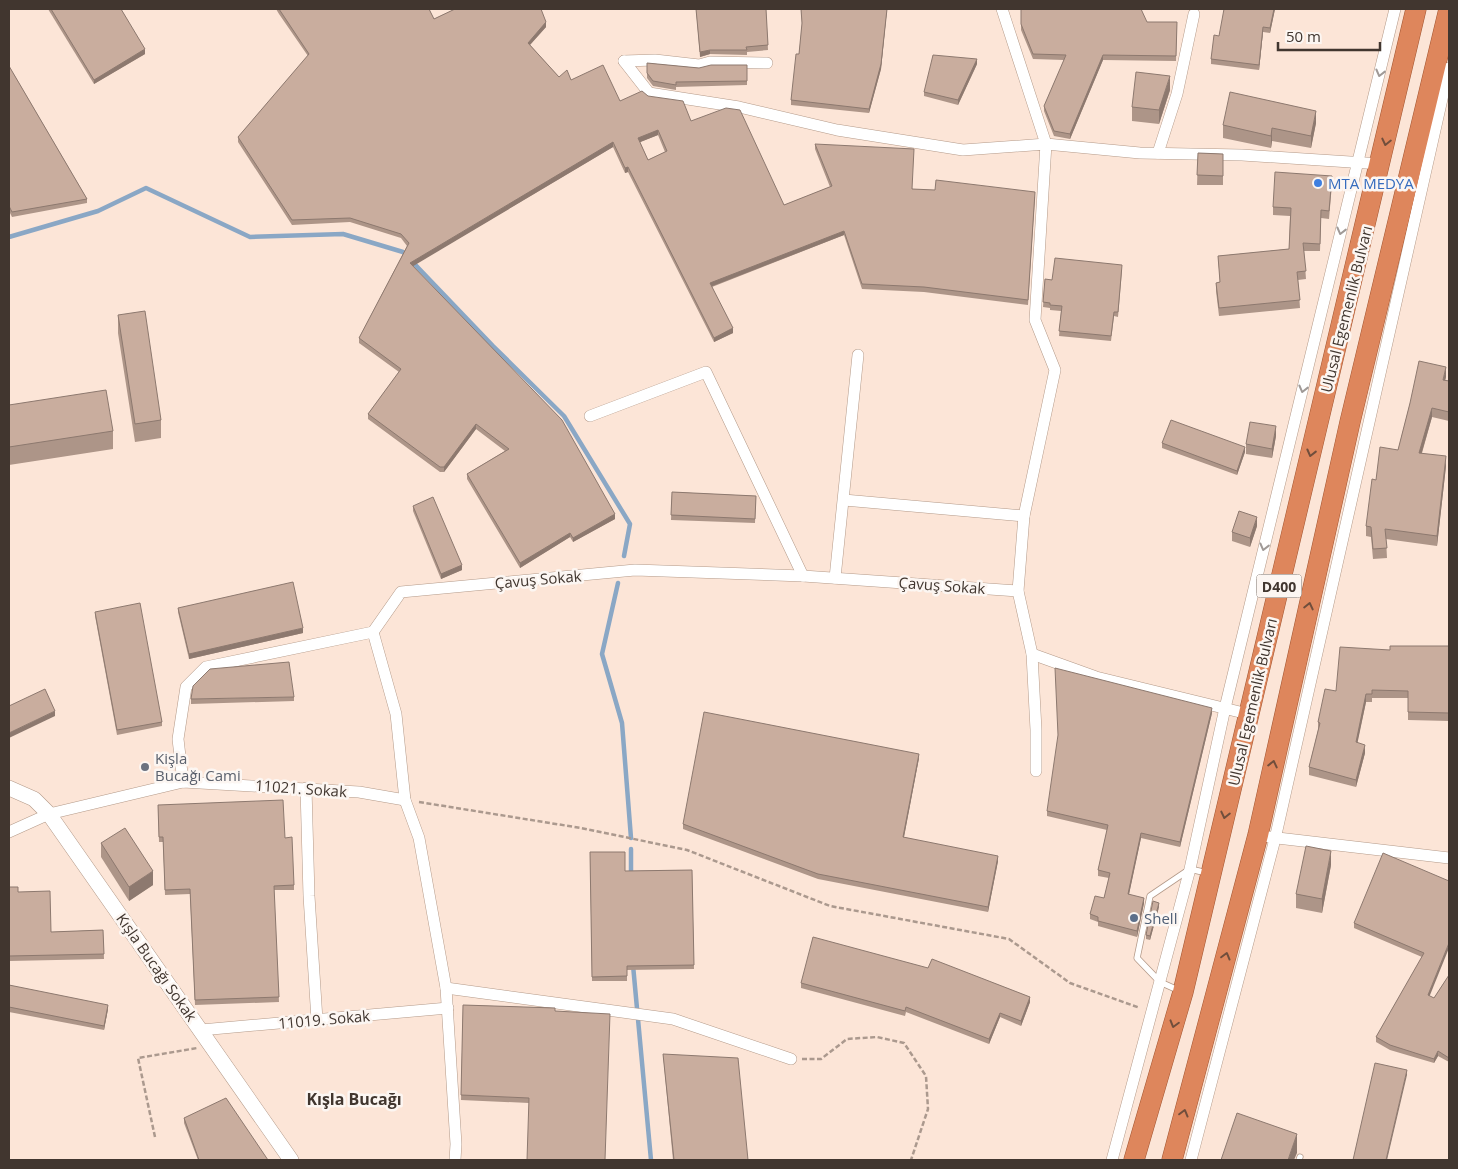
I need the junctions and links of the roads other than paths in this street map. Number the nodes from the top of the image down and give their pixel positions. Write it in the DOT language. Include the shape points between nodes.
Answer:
graph roads {
  1 [pos="1002,9"];
  2 [pos="1395,9"];
  3 [pos="1416,9"];
  4 [pos="1449,9"];
  5 [pos="1194,14"];
  6 [pos="767,63"];
  7 [pos="1445,74"];
  8 [pos="1046,144"];
  9 [pos="1158,153"];
  10 [pos="1358,163"];
  11 [pos="1381,164"];
  12 [pos="1412,171"];
  13 [pos="858,355"];
  14 [pos="590,416"];
  15 [pos="844,500"];
  16 [pos="1024,516"];
  17 [pos="803,576"];
  18 [pos="834,578"];
  19 [pos="1018,591"];
  20 [pos="373,632"];
  21 [pos="1032,654"];
  22 [pos="1225,708"];
  23 [pos="1248,714"];
  24 [pos="1036,771"];
  25 [pos="183,782"];
  26 [pos="9,788"];
  27 [pos="306,788"];
  28 [pos="405,800"];
  29 [pos="49,814"];
  30 [pos="9,832"];
  31 [pos="1267,837"];
  32 [pos="1449,858"];
  33 [pos="1190,868"];
  34 [pos="1212,874"];
  35 [pos="1160,982"];
  36 [pos="446,988"];
  37 [pos="1183,992"];
  38 [pos="448,1008"];
  39 [pos="317,1020"];
  40 [pos="201,1030"];
  41 [pos="791,1059"];
  42 [pos="291,1160"];
  43 [pos="455,1160"];
  44 [pos="1112,1160"];
  45 [pos="1134,1160"];
  46 [pos="1172,1160"];
  47 [pos="1191,1160"];
  1 -- 8 [label="street"];
  2 -- 10 [label="street, one-way"];
  3 -- 11 [label="highway, Ulusal Egemenlik Bulvarı / D400, one-way"];
  4 -- 7 [label="highway, Ulusal Egemenlik Bulvarı / D400"];
  5 -- 9 [label="street" via="1177,94"];
  6 -- 8 [label="street" via="710,62 699,65 655,60 624,61 649,93 739,107 837,130 963,150"];
  7 -- 12 [label="highway, Ulusal Egemenlik Bulvarı / D400"];
  7 -- 31 [label="street"];
  8 -- 9 [label="street"];
  8 -- 16 [label="street" via="1035,320 1055,370"];
  9 -- 10 [label="street"];
  10 -- 11 [label="street"];
  10 -- 22 [label="street, one-way"];
  11 -- 12 [label="highway"];
  11 -- 23 [label="highway, Ulusal Egemenlik Bulvarı / D400, one-way"];
  31 -- 12 [label="highway, Ulusal Egemenlik Bulvarı / D400, one-way" via="1347,431"];
  13 -- 15 [label="street"];
  14 -- 17 [label="street" via="706,372"];
  15 -- 16 [label="street"];
  15 -- 18 [label="street"];
  16 -- 19 [label="street"];
  17 -- 18 [label="street, Çavuş Sokak"];
  17 -- 20 [label="street, Çavuş Sokak" via="635,570 401,592"];
  18 -- 19 [label="street, Çavuş Sokak"];
  19 -- 21 [label="street"];
  20 -- 25 [label="street" via="206,667 186,687 178,740"];
  20 -- 28 [label="street" via="396,714"];
  21 -- 22 [label="street" via="1096,677"];
  21 -- 24 [label="street"];
  22 -- 23 [label="street"];
  22 -- 33 [label="street"];
  23 -- 34 [label="highway, Ulusal Egemenlik Bulvarı / D400, one-way"];
  25 -- 27 [label="street, 11021. Sokak"];
  25 -- 29 [label="street, 11021. Sokak"];
  26 -- 29 [label="street, Kışla Bucağı Sokak" via="34,799"];
  27 -- 28 [label="street, 11021. Sokak"];
  27 -- 39 [label="street"];
  28 -- 36 [label="street" via="419,838"];
  29 -- 30 [label="street, 11021. Sokak"];
  29 -- 40 [label="street, Kışla Bucağı Sokak"];
  31 -- 32 [label="street"];
  46 -- 31 [label="highway, Ulusal Egemenlik Bulvarı / D400, one-way"];
  31 -- 47 [label="street"];
  33 -- 34 [label="lane"];
  33 -- 35 [label="street"];
  33 -- 35 [label="lane" via="1150,896 1137,958"];
  34 -- 37 [label="highway, Ulusal Egemenlik Bulvarı / D400"];
  35 -- 37 [label="lane"];
  35 -- 44 [label="street"];
  36 -- 38 [label="street"];
  36 -- 41 [label="street" via="673,1019"];
  37 -- 45 [label="highway, Ulusal Egemenlik Bulvarı / D400, one-way"];
  38 -- 39 [label="street, 11019. Sokak"];
  38 -- 43 [label="street"];
  39 -- 40 [label="street, 11019. Sokak"];
  40 -- 42 [label="street, Kışla Bucağı Sokak"];
}
